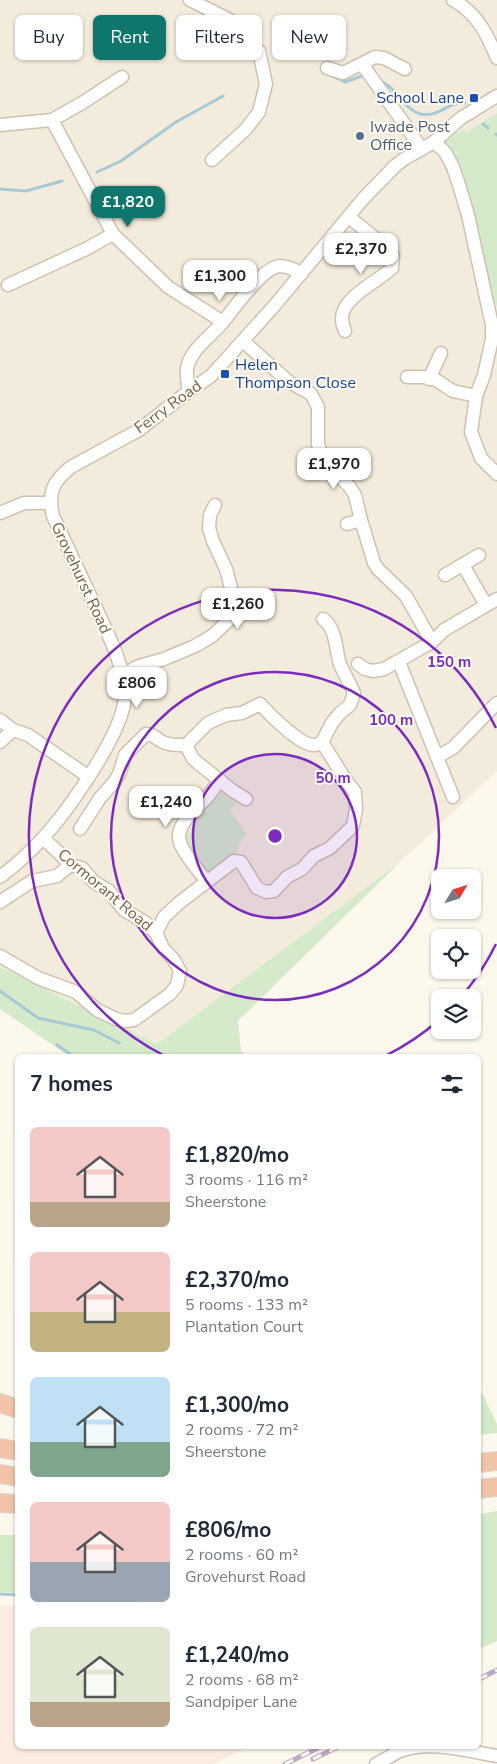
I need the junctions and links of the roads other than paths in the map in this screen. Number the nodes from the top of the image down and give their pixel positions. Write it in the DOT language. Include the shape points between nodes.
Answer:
graph roads {
  1 [pos="190,0"];
  2 [pos="458,1"];
  3 [pos="497,58"];
  4 [pos="327,68"];
  5 [pos="405,69"];
  6 [pos="367,72"];
  7 [pos="122,77"];
  8 [pos="497,96"];
  9 [pos="52,120"];
  10 [pos="0,125"];
  11 [pos="434,142"];
  12 [pos="422,149"];
  13 [pos="212,160"];
  14 [pos="349,217"];
  15 [pos="113,234"];
  16 [pos="302,273"];
  17 [pos="8,285"];
  18 [pos="223,322"];
  19 [pos="345,331"];
  20 [pos="244,342"];
  21 [pos="442,353"];
  22 [pos="407,377"];
  23 [pos="429,379"];
  24 [pos="188,391"];
  25 [pos="476,396"];
  26 [pos="497,474"];
  27 [pos="50,503"];
  28 [pos="209,511"];
  29 [pos="0,514"];
  30 [pos="361,520"];
  31 [pos="347,524"];
  32 [pos="479,555"];
  33 [pos="463,565"];
  34 [pos="445,575"];
  35 [pos="492,602"];
  36 [pos="323,619"];
  37 [pos="432,642"];
  38 [pos="399,662"];
  39 [pos="358,664"];
  40 [pos="123,674"];
  41 [pos="497,703"];
  42 [pos="0,720"];
  43 [pos="13,730"];
  44 [pos="0,742"];
  45 [pos="322,742"];
  46 [pos="186,745"];
  47 [pos="437,757"];
  48 [pos="89,777"];
  49 [pos="220,780"];
  50 [pos="452,797"];
  51 [pos="246,799"];
  52 [pos="80,829"];
  53 [pos="43,838"];
  54 [pos="70,865"];
  55 [pos="0,877"];
  56 [pos="207,882"];
  57 [pos="0,902"];
  58 [pos="156,933"];
  59 [pos="0,956"];
  60 [pos="0,1403"];
  61 [pos="15,1408"];
  62 [pos="0,1448"];
  63 [pos="15,1450"];
  64 [pos="497,1461"];
  65 [pos="481,1462"];
  66 [pos="0,1474"];
  67 [pos="15,1476"];
  68 [pos="497,1488"];
  69 [pos="481,1489"];
  70 [pos="0,1503"];
  71 [pos="15,1504"];
  72 [pos="411,1749"];
  73 [pos="453,1749"];
  74 [pos="497,1756"];
  75 [pos="376,1764"];
  1 -- 13 [label="street" via="230,20 259,51 266,84 259,112 245,130"];
  2 -- 3 [label="street" via="486,31"];
  4 -- 6 [label="street" via="343,73"];
  5 -- 6 [label="street" via="375,57 368,59"];
  6 -- 12 [label="street"];
  7 -- 9 [label="street"];
  8 -- 11 [label="street, Ferry Road" via="461,118"];
  9 -- 10 [label="street"];
  9 -- 15 [label="street"];
  11 -- 12 [label="street, Ferry Road"];
  11 -- 25 [label="street" via="445,152 459,185 492,325 484,375"];
  12 -- 14 [label="street, Ferry Road" via="395,166"];
  14 -- 16 [label="street, Ferry Road"];
  14 -- 19 [label="street" via="387,248 393,262 384,277 347,303 341,319"];
  15 -- 17 [label="street"];
  15 -- 18 [label="street" via="168,287"];
  16 -- 18 [label="street" via="278,266 267,272"];
  16 -- 20 [label="street, Ferry Road"];
  18 -- 24 [label="street" via="193,354 188,366"];
  20 -- 24 [label="street, Ferry Road" via="211,376"];
  20 -- 30 [label="street" via="289,382 311,394 318,407 321,453 355,496"];
  21 -- 23 [label="street"];
  22 -- 23 [label="street"];
  23 -- 25 [label="street" via="453,391"];
  24 -- 27 [label="street, Ferry Road" via="139,430 66,470 51,492"];
  25 -- 26 [label="street" via="471,432 481,458"];
  27 -- 29 [label="street" via="24,503"];
  27 -- 40 [label="street, Grovehurst Road"];
  28 -- 40 [label="street" via="209,528 234,599 229,620 195,646"];
  30 -- 31 [label="street"];
  30 -- 37 [label="street" via="374,563 406,596"];
  32 -- 33 [label="street"];
  33 -- 34 [label="street"];
  33 -- 35 [label="street"];
  35 -- 37 [label="street" via="444,630"];
  36 -- 45 [label="street" via="336,642 339,662 354,693 350,705 332,723"];
  37 -- 38 [label="street"];
  38 -- 39 [label="street" via="373,671"];
  38 -- 47 [label="street"];
  40 -- 48 [label="street, Grovehurst Road" via="125,695 120,721"];
  41 -- 47 [label="street" via="453,748"];
  42 -- 43 [label="street"];
  43 -- 44 [label="street"];
  43 -- 48 [label="street" via="28,735"];
  45 -- 46 [label="street" via="314,746 306,743 260,704 208,723"];
  45 -- 56 [label="street, Cormorant Road" via="355,792 353,826 330,848 287,877 274,891 258,888 241,862 234,861"];
  46 -- 49 [label="street" via="193,759"];
  46 -- 52 [label="street, Cormorant Road" via="173,746 146,734 125,755 118,777"];
  47 -- 50 [label="street"];
  48 -- 53 [label="street, Grovehurst Road"];
  49 -- 51 [label="street"];
  49 -- 56 [label="street" via="186,819 178,837"];
  53 -- 54 [label="street, Cormorant Road"];
  53 -- 55 [label="street, Grovehurst Road"];
  54 -- 57 [label="street" via="57,876 32,881"];
  54 -- 58 [label="street, Cormorant Road" via="82,868 94,882 110,891 124,910"];
  56 -- 58 [label="street, Cormorant Road" via="164,917"];
  58 -- 59 [label="street" via="180,971 177,985 170,994 134,1020 116,1019 97,1010 76,992 38,978"];
  60 -- 61 [label="highway"];
  62 -- 63 [label="highway"];
  64 -- 65 [label="highway"];
  66 -- 67 [label="highway"];
  68 -- 69 [label="highway"];
  70 -- 71 [label="highway"];
  72 -- 75 [label="street"];
  73 -- 74 [label="street"];
}
